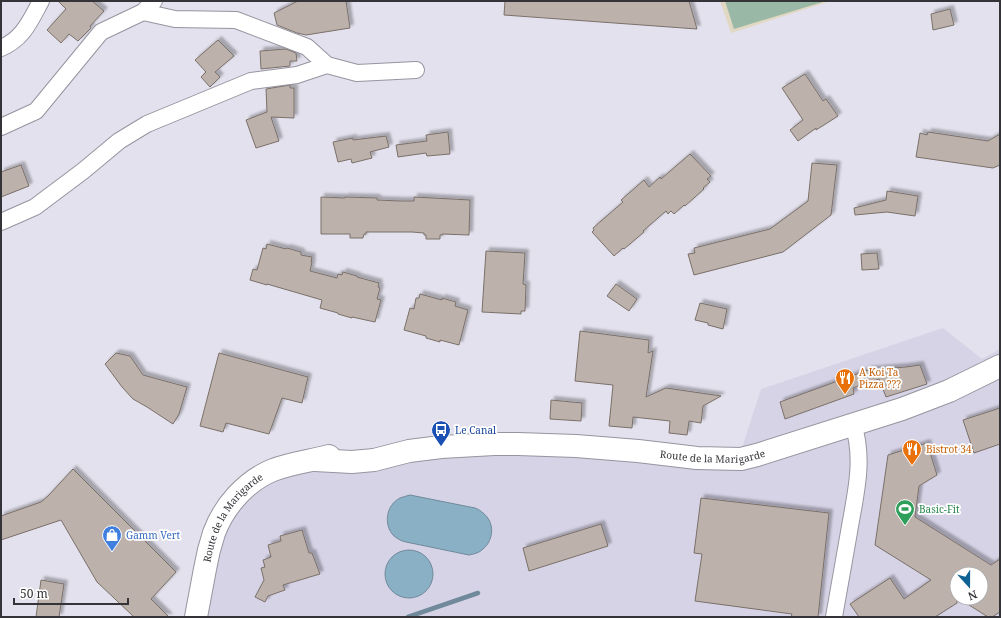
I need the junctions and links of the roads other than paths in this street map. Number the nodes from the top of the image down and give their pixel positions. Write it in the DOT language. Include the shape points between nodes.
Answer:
graph roads {
  1 [pos="41,1"];
  2 [pos="148,6"];
  3 [pos="1,48"];
  4 [pos="328,64"];
  5 [pos="416,70"];
  6 [pos="1,127"];
  7 [pos="1,222"];
  8 [pos="1000,366"];
  9 [pos="853,424"];
  10 [pos="196,617"];
  11 [pos="834,617"];
  1 -- 3 [label="street" via="21,35"];
  2 -- 4 [label="street" via="175,19 236,20 307,47"];
  2 -- 6 [label="street" via="101,32 36,111"];
  4 -- 5 [label="street" via="357,74"];
  4 -- 7 [label="street" via="297,75 251,82 147,124 119,141 35,207"];
  8 -- 9 [label="main road, Route de la Marigarde" via="949,391"];
  9 -- 10 [label="main road, Route de la Marigarde" via="741,459 697,458 576,446 494,444 409,451 374,460 315,460 288,464 258,477 249,484 234,498 220,520 208,553"];
  9 -- 11 [label="street" via="859,456 858,486"];
}
